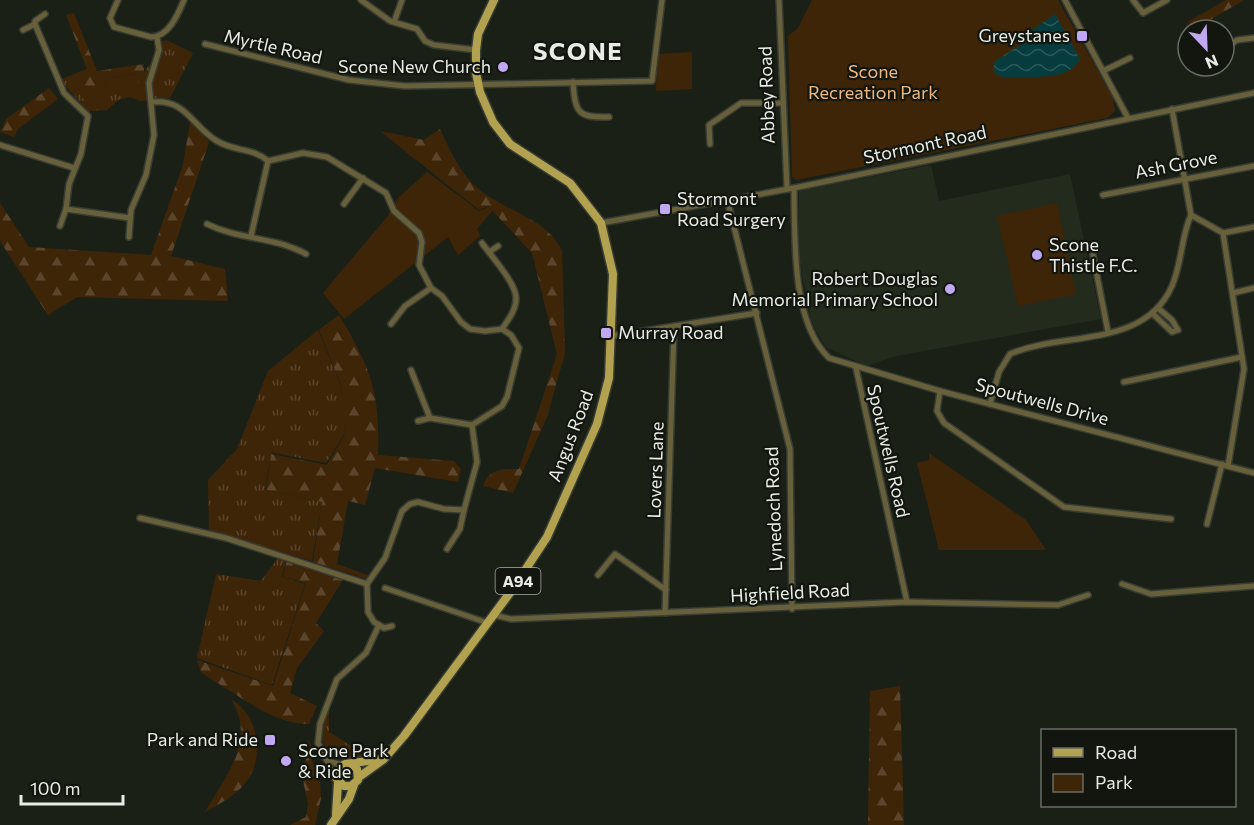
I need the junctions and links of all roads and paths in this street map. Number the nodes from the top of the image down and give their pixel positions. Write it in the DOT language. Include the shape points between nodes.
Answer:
graph roads {
  1 [pos="118,0"];
  2 [pos="184,0"];
  3 [pos="361,0"];
  4 [pos="402,0"];
  5 [pos="494,0"];
  6 [pos="662,0"];
  7 [pos="779,0"];
  8 [pos="1065,0"];
  9 [pos="1134,0"];
  10 [pos="1167,0"];
  11 [pos="45,14"];
  12 [pos="394,22"];
  13 [pos="34,24"];
  14 [pos="23,30"];
  15 [pos="157,37"];
  16 [pos="1254,38"];
  17 [pos="1236,41"];
  18 [pos="205,45"];
  19 [pos="476,50"];
  20 [pos="1130,58"];
  21 [pos="1103,71"];
  22 [pos="573,82"];
  23 [pos="479,85"];
  24 [pos="1254,93"];
  25 [pos="153,102"];
  26 [pos="783,103"];
  27 [pos="1172,109"];
  28 [pos="609,117"];
  29 [pos="1128,118"];
  30 [pos="710,144"];
  31 [pos="0,145"];
  32 [pos="268,161"];
  33 [pos="1254,166"];
  34 [pos="74,168"];
  35 [pos="363,178"];
  36 [pos="1183,179"];
  37 [pos="794,188"];
  38 [pos="787,189"];
  39 [pos="1103,195"];
  40 [pos="726,199"];
  41 [pos="344,204"];
  42 [pos="66,209"];
  43 [pos="1191,215"];
  44 [pos="130,218"];
  45 [pos="601,223"];
  46 [pos="207,224"];
  47 [pos="60,226"];
  48 [pos="1254,227"];
  49 [pos="1223,233"];
  50 [pos="251,236"];
  51 [pos="129,237"];
  52 [pos="482,243"];
  53 [pos="498,246"];
  54 [pos="489,252"];
  55 [pos="306,254"];
  56 [pos="1093,255"];
  57 [pos="431,288"];
  58 [pos="1254,288"];
  59 [pos="1233,293"];
  60 [pos="1158,308"];
  61 [pos="757,313"];
  62 [pos="1152,313"];
  63 [pos="391,324"];
  64 [pos="674,328"];
  65 [pos="502,329"];
  66 [pos="1108,332"];
  67 [pos="612,336"];
  68 [pos="1242,357"];
  69 [pos="856,368"];
  70 [pos="411,370"];
  71 [pos="1147,377"];
  72 [pos="1124,382"];
  73 [pos="1149,386"];
  74 [pos="940,391"];
  75 [pos="990,404"];
  76 [pos="430,418"];
  77 [pos="418,421"];
  78 [pos="472,425"];
  79 [pos="1225,465"];
  80 [pos="1254,472"];
  81 [pos="464,510"];
  82 [pos="140,518"];
  83 [pos="1171,519"];
  84 [pos="1206,524"];
  85 [pos="447,549"];
  86 [pos="598,575"];
  87 [pos="367,584"];
  88 [pos="1122,584"];
  89 [pos="1254,586"];
  90 [pos="385,588"];
  91 [pos="666,590"];
  92 [pos="1088,595"];
  93 [pos="907,602"];
  94 [pos="792,609"];
  95 [pos="665,614"];
  96 [pos="494,615"];
  97 [pos="488,622"];
  98 [pos="379,625"];
  99 [pos="392,626"];
  100 [pos="323,756"];
  101 [pos="384,759"];
  102 [pos="347,765"];
  103 [pos="337,781"];
  104 [pos="357,781"];
  105 [pos="333,823"];
  1 -- 15 [label="street" via="110,15 114,27"];
  2 -- 15 [label="street" via="176,18"];
  3 -- 12 [label="street"];
  4 -- 12 [label="street"];
  5 -- 19 [label="main road, A94" via="481,26"];
  6 -- 22 [label="street, Myrtle Road" via="652,81"];
  7 -- 26 [label="street, Abbey Road"];
  8 -- 21 [label="street"];
  9 -- 10 [label="street" via="1143,13"];
  11 -- 13 [label="street"];
  12 -- 19 [label="street" via="417,29 425,41 434,45"];
  13 -- 14 [label="street"];
  13 -- 34 [label="street" via="64,93 88,116 81,154"];
  15 -- 25 [label="street" via="159,51 149,83"];
  16 -- 17 [label="street"];
  18 -- 23 [label="street, Myrtle Road" via="349,80 405,86"];
  19 -- 23 [label="main road, A94"];
  20 -- 21 [label="street"];
  21 -- 29 [label="street"];
  22 -- 23 [label="street, Myrtle Road"];
  22 -- 28 [label="street" via="579,112 588,117"];
  23 -- 45 [label="main road, Angus Road / A94" via="490,116 503,136 570,183"];
  24 -- 27 [label="street, Stormont Road"];
  25 -- 32 [label="street" via="168,101 217,141 257,152"];
  25 -- 44 [label="street" via="154,135 146,175"];
  26 -- 30 [label="street" via="741,103 709,125"];
  26 -- 38 [label="street, Abbey Road"];
  27 -- 29 [label="street, Stormont Road"];
  27 -- 36 [label="street"];
  29 -- 37 [label="street, Stormont Road"];
  31 -- 34 [label="street"];
  32 -- 35 [label="street" via="303,153 327,157"];
  32 -- 50 [label="street"];
  33 -- 36 [label="street, Ash Grove"];
  34 -- 42 [label="street"];
  35 -- 41 [label="street"];
  35 -- 57 [label="street" via="386,193 394,211 419,232 419,265"];
  36 -- 39 [label="street, Ash Grove"];
  36 -- 43 [label="street"];
  37 -- 38 [label="street, Stormont Road"];
  37 -- 69 [label="street, Spoutwells Road" via="795,259 811,334 829,358"];
  38 -- 40 [label="street, Stormont Road"];
  40 -- 45 [label="street, Stormont Road"];
  40 -- 61 [label="street, Lynedoch Road"];
  42 -- 44 [label="street"];
  42 -- 47 [label="street"];
  43 -- 49 [label="street"];
  43 -- 60 [label="street" via="1174,279"];
  44 -- 51 [label="street"];
  45 -- 67 [label="main road, Angus Road / A94" via="613,274"];
  46 -- 50 [label="street" via="224,232"];
  48 -- 49 [label="street"];
  49 -- 59 [label="street"];
  50 -- 55 [label="street" via="285,243"];
  52 -- 54 [label="street"];
  53 -- 54 [label="street"];
  54 -- 65 [label="street" via="514,289 516,299"];
  56 -- 66 [label="street"];
  57 -- 63 [label="street" via="405,306"];
  57 -- 65 [label="street" via="470,329"];
  58 -- 59 [label="street"];
  59 -- 68 [label="street"];
  60 -- 62 [label="street"];
  60 -- 62 [label="street" via="1178,330 1172,332"];
  61 -- 64 [label="street"];
  61 -- 94 [label="street, Lynedoch Road" via="790,449"];
  62 -- 66 [label="street" via="1129,329"];
  64 -- 67 [label="street"];
  64 -- 91 [label="street, Lovers Lane"];
  65 -- 78 [label="street" via="512,335 519,348 507,397 502,406"];
  66 -- 75 [label="street" via="1010,354 999,372"];
  67 -- 96 [label="main road, Angus Road / A94" via="603,403 572,485 536,554"];
  68 -- 71 [label="street"];
  68 -- 79 [label="street" via="1243,376"];
  69 -- 74 [label="street, Spoutwells Drive"];
  69 -- 93 [label="street, Spoutwells Road"];
  70 -- 76 [label="street"];
  71 -- 72 [label="street"];
  71 -- 73 [label="street"];
  74 -- 75 [label="street, Spoutwells Drive"];
  74 -- 83 [label="street" via="937,411 944,423 1064,507"];
  75 -- 79 [label="street, Spoutwells Drive"];
  76 -- 77 [label="street"];
  76 -- 78 [label="street"];
  78 -- 81 [label="street" via="477,462"];
  79 -- 80 [label="street, Spoutwells Drive"];
  79 -- 84 [label="street"];
  81 -- 85 [label="street" via="460,529"];
  81 -- 87 [label="street" via="410,504 398,517 386,558"];
  82 -- 87 [label="street" via="226,538"];
  86 -- 91 [label="street" via="615,554"];
  87 -- 98 [label="street" via="368,612"];
  88 -- 89 [label="street" via="1151,594"];
  90 -- 97 [label="street"];
  91 -- 95 [label="street, Lovers Lane"];
  92 -- 93 [label="street, Highfield Road" via="1058,605"];
  93 -- 94 [label="street, Highfield Road"];
  94 -- 95 [label="street, Highfield Road"];
  95 -- 96 [label="street, Highfield Road" via="510,619"];
  96 -- 97 [label="main road, Angus Road / A94"];
  97 -- 101 [label="main road, Angus Road / A94"];
  98 -- 99 [label="street"];
  98 -- 100 [label="street" via="366,653 334,684 318,732"];
  100 -- 102 [label="street"];
  100 -- 103 [label="street"];
  101 -- 102 [label="main road"];
  101 -- 104 [label="main road, Angus Road / A94"];
  102 -- 103 [label="main road, A94" via="336,772"];
  102 -- 104 [label="main road" via="357,769"];
  103 -- 104 [label="main road" via="348,787"];
  103 -- 105 [label="main road, A94" via="339,805"];
  104 -- 105 [label="main road, A94"];
}
